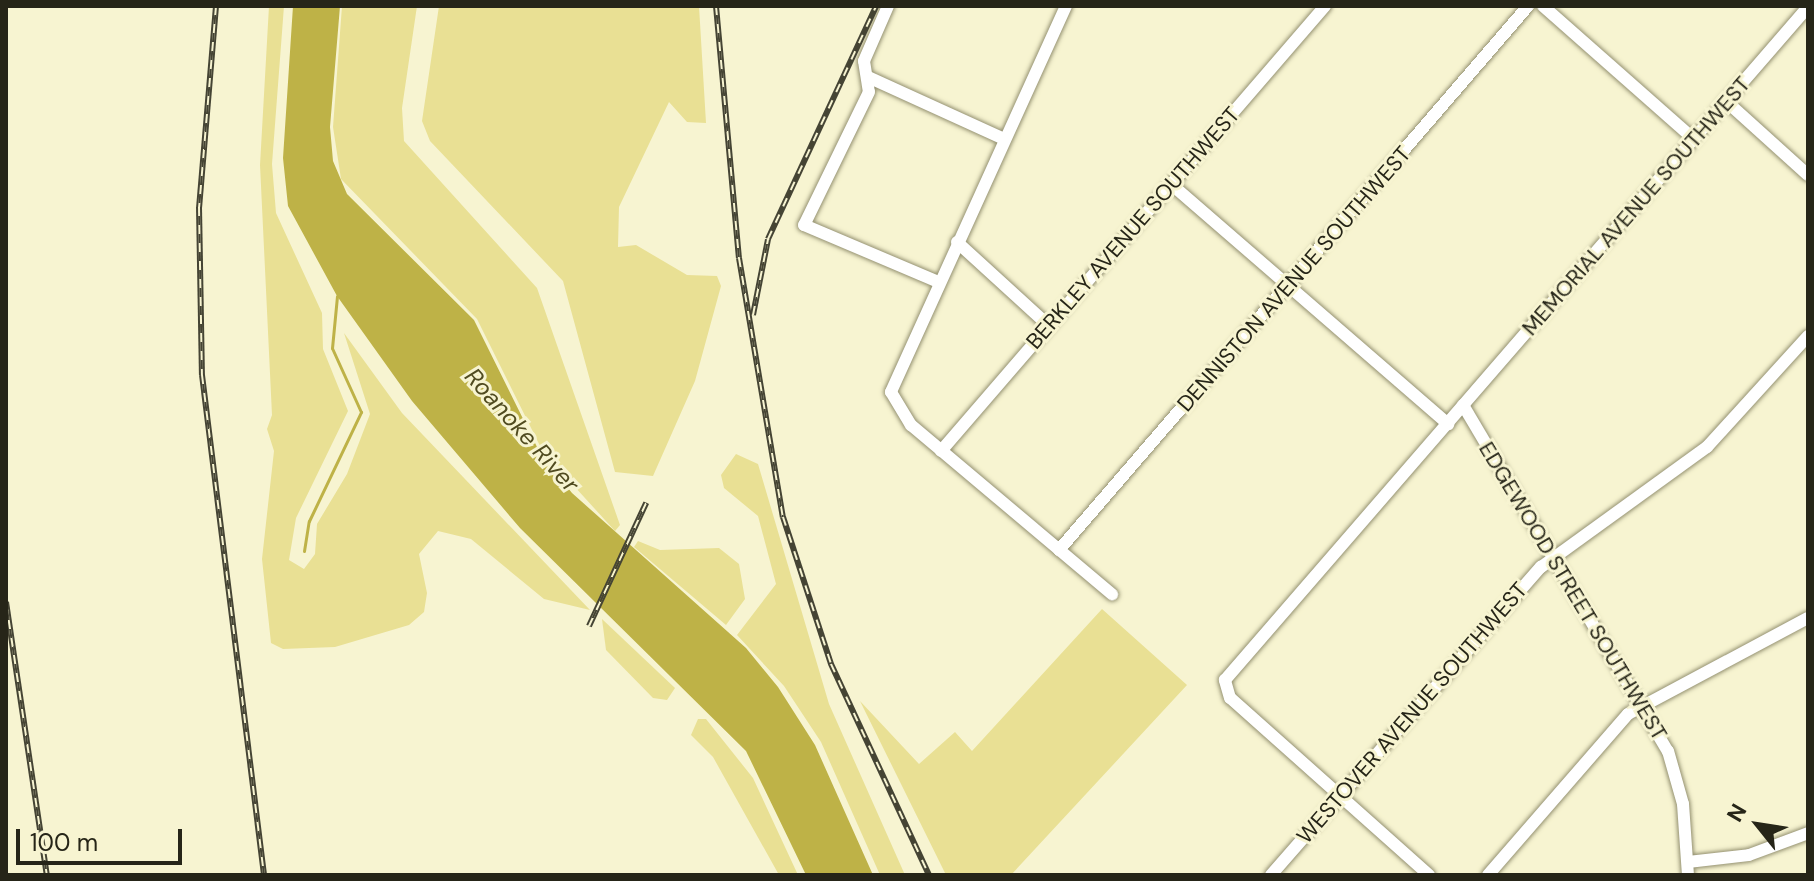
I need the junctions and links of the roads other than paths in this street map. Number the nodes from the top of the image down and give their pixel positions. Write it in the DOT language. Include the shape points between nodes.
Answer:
graph roads {
  1 [pos="888,6"];
  2 [pos="1066,6"];
  3 [pos="1325,6"];
  4 [pos="1528,6"];
  5 [pos="1543,6"];
  6 [pos="1808,7"];
  7 [pos="868,77"];
  8 [pos="1726,101"];
  9 [pos="1004,139"];
  10 [pos="1694,139"];
  11 [pos="1808,175"];
  12 [pos="1171,184"];
  13 [pos="957,242"];
  14 [pos="938,282"];
  15 [pos="1288,286"];
  16 [pos="1049,326"];
  17 [pos="1808,336"];
  18 [pos="1463,405"];
  19 [pos="1448,424"];
  20 [pos="941,451"];
  21 [pos="1059,550"];
  22 [pos="1551,557"];
  23 [pos="1112,594"];
  24 [pos="1808,618"];
  25 [pos="1642,704"];
  26 [pos="1342,796"];
  27 [pos="1808,833"];
  28 [pos="1688,868"];
  29 [pos="1271,875"];
  30 [pos="1429,875"];
  31 [pos="1488,875"];
  1 -- 7 [label="street" via="865,55"];
  2 -- 9 [label="street"];
  3 -- 12 [label="street, BERKLEY AVENUE SOUTHWEST"];
  4 -- 15 [label="street, DENNISTON AVENUE SOUTHWEST"];
  5 -- 10 [label="street"];
  6 -- 8 [label="street, MEMORIAL AVENUE SOUTHWEST"];
  7 -- 9 [label="street"];
  7 -- 14 [label="street" via="869,92 804,225"];
  8 -- 10 [label="street, MEMORIAL AVENUE SOUTHWEST"];
  8 -- 11 [label="street"];
  9 -- 13 [label="street"];
  10 -- 18 [label="street, MEMORIAL AVENUE SOUTHWEST"];
  12 -- 15 [label="street"];
  12 -- 16 [label="street, BERKLEY AVENUE SOUTHWEST"];
  13 -- 14 [label="street"];
  13 -- 16 [label="street"];
  14 -- 20 [label="street" via="890,384 898,411"];
  15 -- 19 [label="street"];
  15 -- 21 [label="street, DENNISTON AVENUE SOUTHWEST"];
  16 -- 20 [label="street, BERKLEY AVENUE SOUTHWEST"];
  17 -- 22 [label="street, WESTOVER AVENUE SOUTHWEST" via="1686,465"];
  18 -- 19 [label="street, MEMORIAL AVENUE SOUTHWEST"];
  18 -- 22 [label="street, EDGEWOOD STREET SOUTHWEST"];
  19 -- 26 [label="street" via="1224,685 1230,698"];
  20 -- 21 [label="street"];
  21 -- 23 [label="street"];
  22 -- 25 [label="street, EDGEWOOD STREET SOUTHWEST"];
  22 -- 26 [label="street, WESTOVER AVENUE SOUTHWEST"];
  24 -- 25 [label="street"];
  25 -- 28 [label="street, EDGEWOOD STREET SOUTHWEST" via="1676,775"];
  25 -- 31 [label="street"];
  26 -- 29 [label="street, WESTOVER AVENUE SOUTHWEST"];
  26 -- 30 [label="street"];
  27 -- 28 [label="street" via="1749,855"];
}
